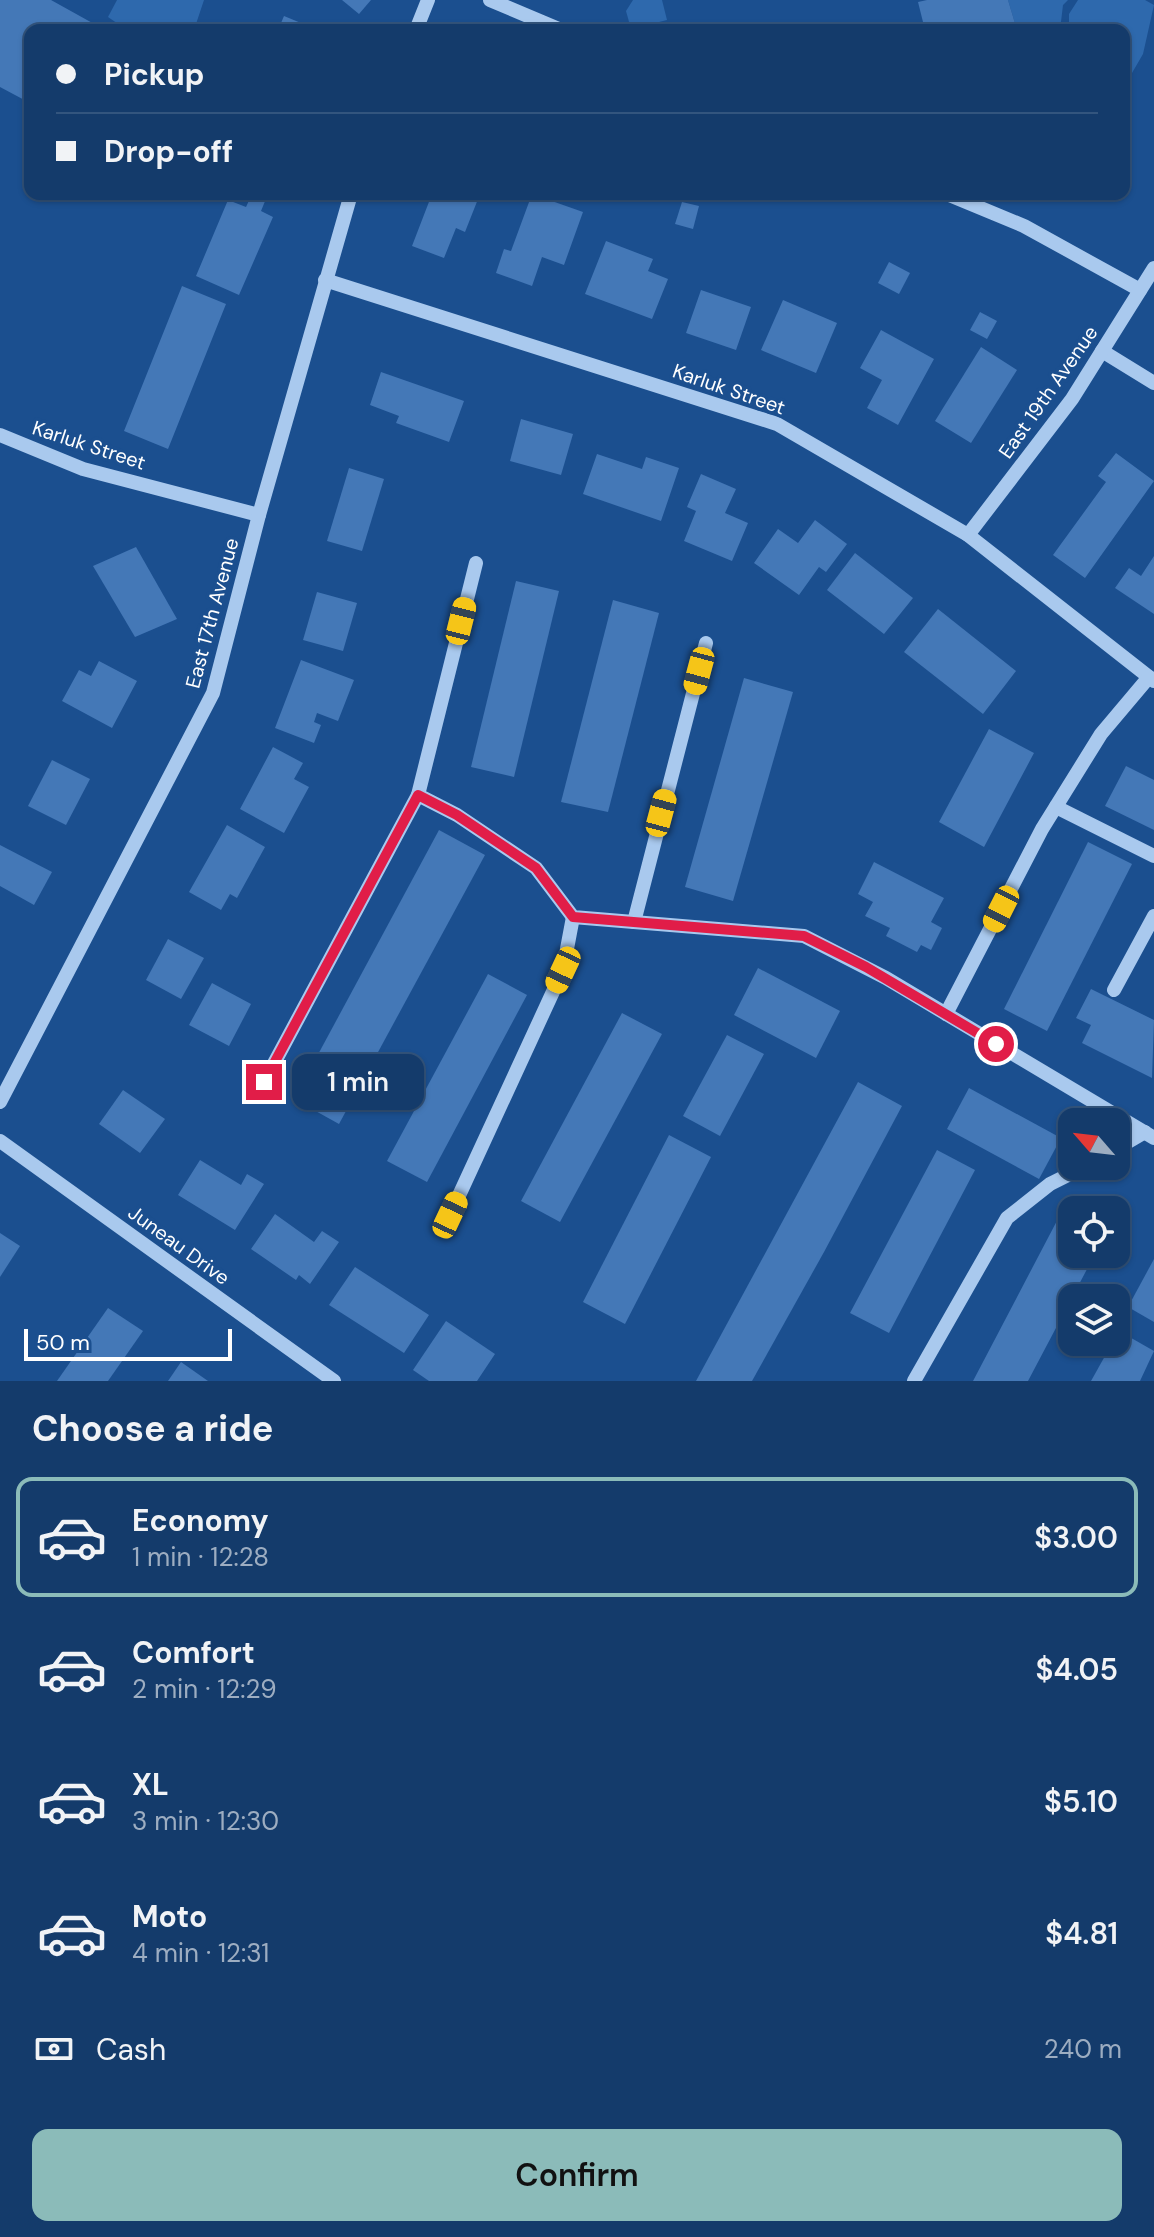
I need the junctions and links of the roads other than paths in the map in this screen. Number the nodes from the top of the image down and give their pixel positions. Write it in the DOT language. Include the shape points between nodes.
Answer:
graph roads {
  1 [pos="428,0"];
  2 [pos="490,0"];
  3 [pos="418,24"];
  4 [pos="547,24"];
  5 [pos="349,200"];
  6 [pos="961,200"];
  7 [pos="1154,268"];
  8 [pos="325,280"];
  9 [pos="1140,290"];
  10 [pos="1102,351"];
  11 [pos="1154,383"];
  12 [pos="0,435"];
  13 [pos="259,515"];
  14 [pos="968,535"];
  15 [pos="476,563"];
  16 [pos="706,643"];
  17 [pos="1151,679"];
  18 [pos="418,795"];
  19 [pos="1056,807"];
  20 [pos="1154,856"];
  21 [pos="1154,916"];
  22 [pos="573,917"];
  23 [pos="634,922"];
  24 [pos="1114,990"];
  25 [pos="946,1014"];
  26 [pos="264,1082"];
  27 [pos="0,1102"];
  28 [pos="1149,1135"];
  29 [pos="0,1141"];
  30 [pos="1130,1143"];
  31 [pos="1058,1180"];
  32 [pos="450,1215"];
  33 [pos="334,1381"];
  34 [pos="914,1381"];
  1 -- 3 [label="street"];
  2 -- 4 [label="street"];
  5 -- 8 [label="street, East 17th Avenue"];
  6 -- 9 [label="street" via="1024,226"];
  7 -- 9 [label="street, East 19th Avenue"];
  8 -- 13 [label="street, East 17th Avenue"];
  8 -- 14 [label="street, Karluk Street" via="777,424"];
  9 -- 10 [label="street, East 19th Avenue"];
  10 -- 11 [label="street"];
  10 -- 14 [label="street, East 19th Avenue" via="1072,399"];
  12 -- 13 [label="street, Karluk Street" via="83,469"];
  13 -- 27 [label="street, East 17th Avenue" via="213,693"];
  14 -- 17 [label="street, Karluk Street"];
  15 -- 18 [label="street"];
  16 -- 23 [label="street"];
  17 -- 19 [label="street" via="1101,734"];
  18 -- 22 [label="street" via="536,868"];
  18 -- 26 [label="street"];
  19 -- 20 [label="street"];
  19 -- 25 [label="street"];
  21 -- 24 [label="street"];
  22 -- 23 [label="street"];
  22 -- 32 [label="street" via="563,970"];
  23 -- 25 [label="street" via="804,936"];
  25 -- 28 [label="street"];
  28 -- 30 [label="street"];
  29 -- 33 [label="street, Juneau Drive"];
  31 -- 34 [label="street" via="1007,1218"];
}
